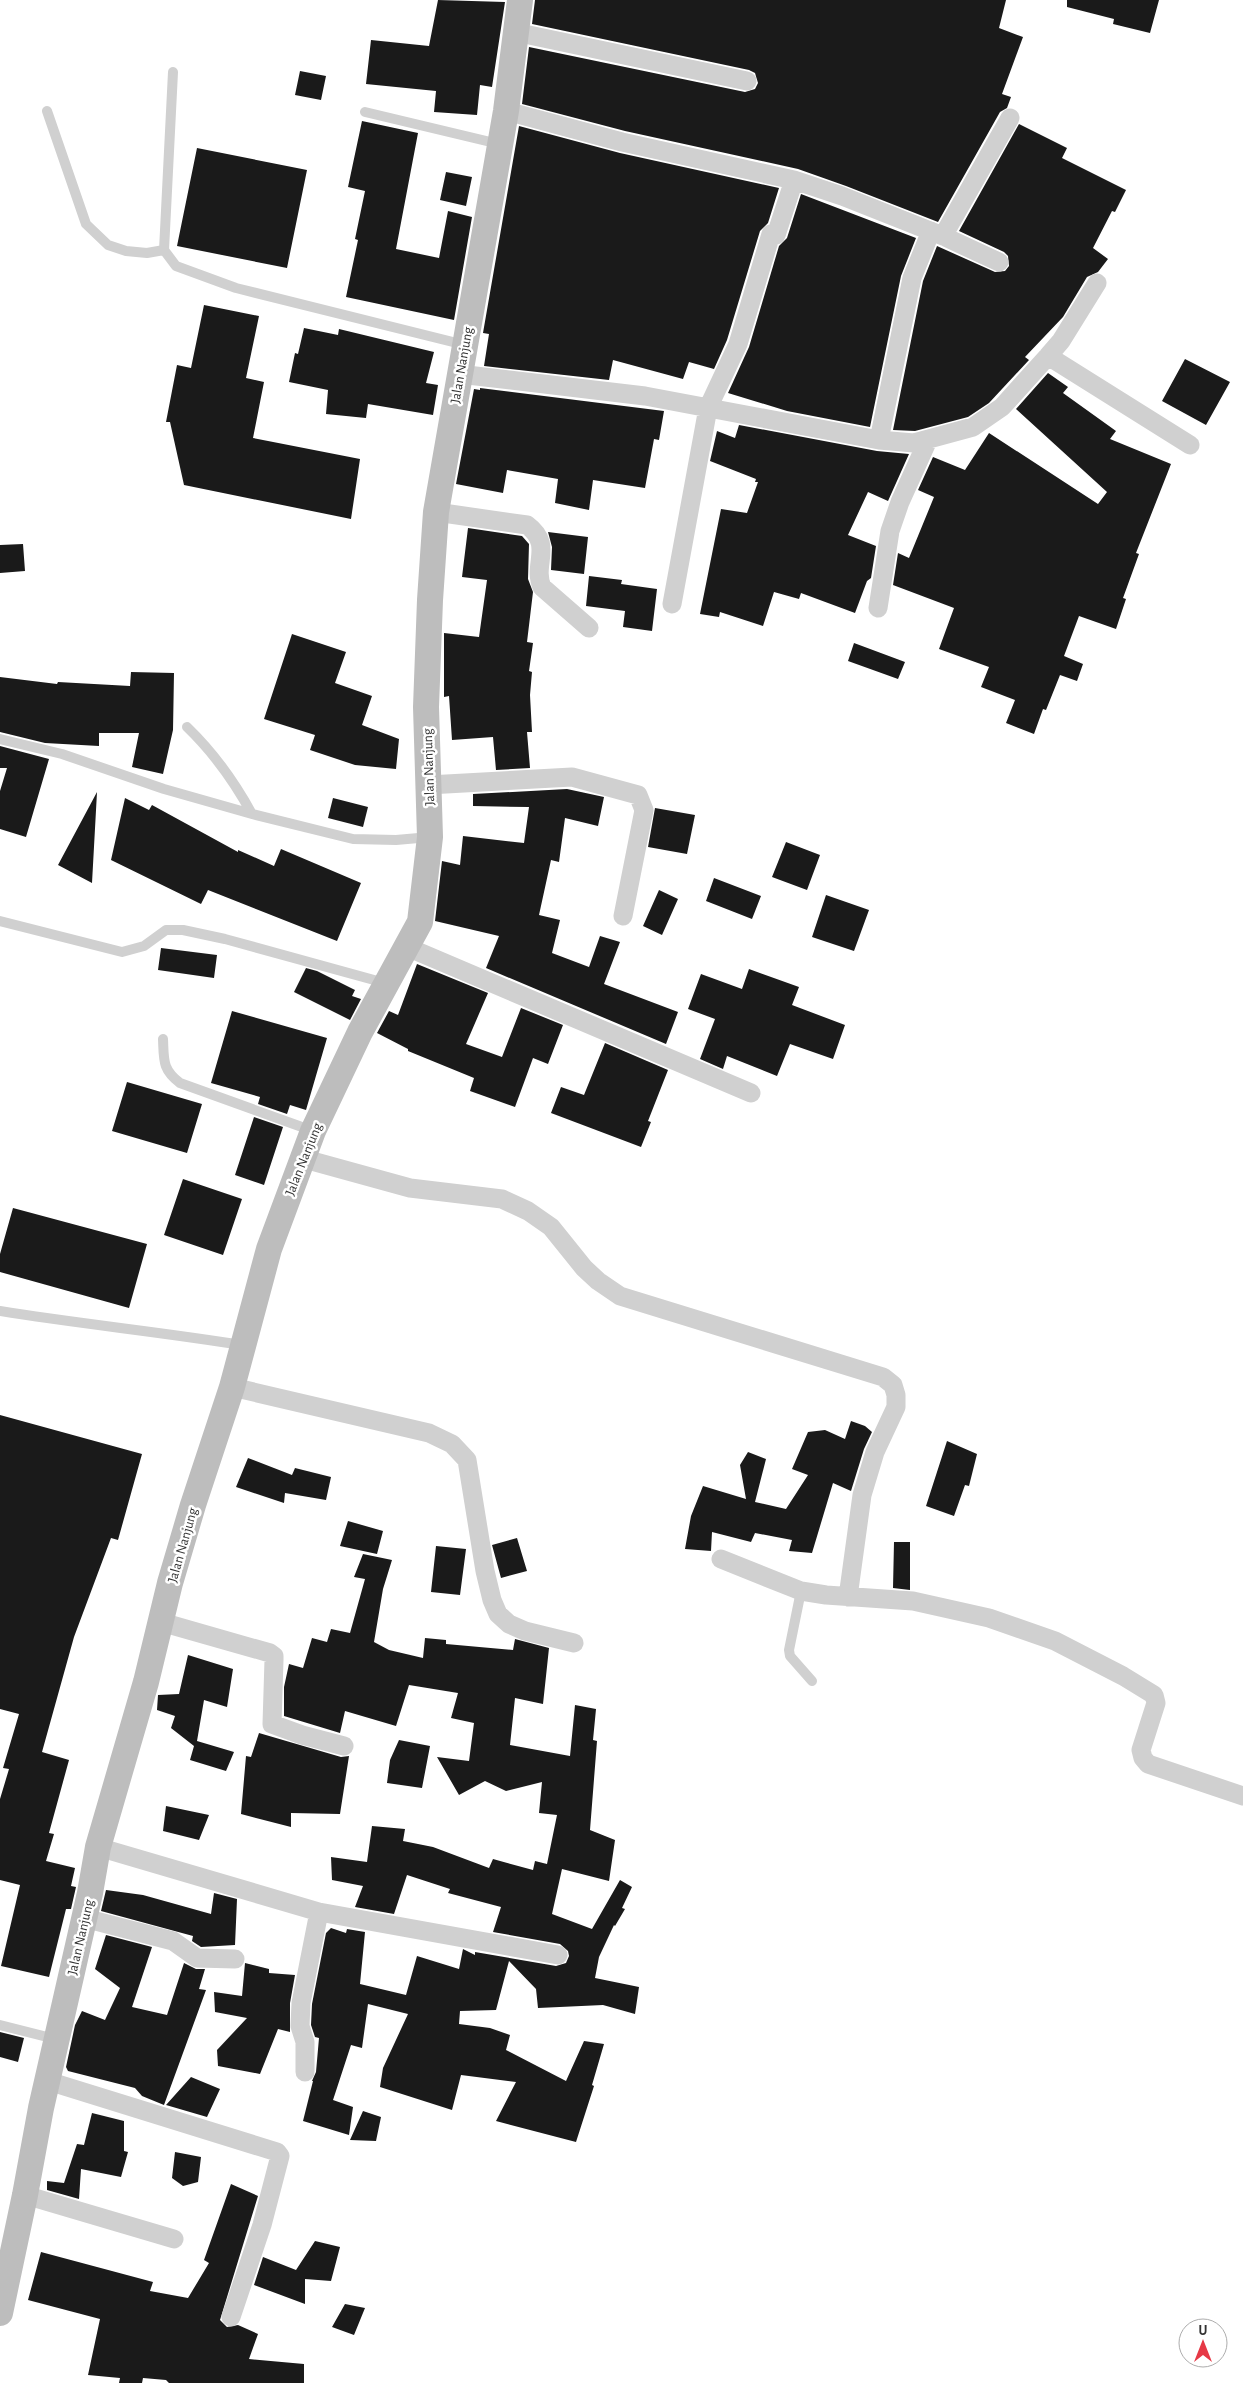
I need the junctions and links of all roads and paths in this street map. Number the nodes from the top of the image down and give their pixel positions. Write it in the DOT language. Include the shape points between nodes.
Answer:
graph roads {
  1 [pos="520,0"];
  2 [pos="515,32"];
  3 [pos="173,72"];
  4 [pos="747,81"];
  5 [pos="47,111"];
  6 [pos="506,111"];
  7 [pos="364,112"];
  8 [pos="1010,118"];
  9 [pos="500,144"];
  10 [pos="794,180"];
  11 [pos="937,234"];
  12 [pos="164,250"];
  13 [pos="999,262"];
  14 [pos="1097,283"];
  15 [pos="465,345"];
  16 [pos="1048,356"];
  17 [pos="459,374"];
  18 [pos="708,408"];
  19 [pos="879,440"];
  20 [pos="928,440"];
  21 [pos="1190,445"];
  22 [pos="436,512"];
  23 [pos="672,604"];
  24 [pos="878,608"];
  25 [pos="589,628"];
  26 [pos="187,727"];
  27 [pos="0,739"];
  28 [pos="428,785"];
  29 [pos="252,814"];
  30 [pos="430,837"];
  31 [pos="623,916"];
  32 [pos="0,921"];
  33 [pos="407,947"];
  34 [pos="387,984"];
  35 [pos="163,1039"];
  36 [pos="751,1093"];
  37 [pos="312,1131"];
  38 [pos="302,1158"];
  39 [pos="0,1311"];
  40 [pos="242,1345"];
  41 [pos="232,1387"];
  42 [pos="720,1559"];
  43 [pos="801,1591"];
  44 [pos="848,1597"];
  45 [pos="161,1622"];
  46 [pos="574,1643"];
  47 [pos="812,1681"];
  48 [pos="344,1746"];
  49 [pos="1243,1796"];
  50 [pos="98,1847"];
  51 [pos="319,1912"];
  52 [pos="84,1918"];
  53 [pos="558,1954"];
  54 [pos="234,1960"];
  55 [pos="0,2025"];
  56 [pos="55,2039"];
  57 [pos="304,2072"];
  58 [pos="48,2081"];
  59 [pos="25,2195"];
  60 [pos="174,2239"];
  61 [pos="0,2313"];
  62 [pos="232,2317"];
  1 -- 2 [label="main road, Jalan Nanjung"];
  2 -- 4 [label="street"];
  2 -- 6 [label="main road, Jalan Nanjung"];
  3 -- 12 [label="lane"];
  5 -- 12 [label="lane" via="86,224 108,245 126,251 147,253"];
  6 -- 9 [label="main road, Jalan Nanjung"];
  6 -- 10 [label="street" via="622,142"];
  7 -- 9 [label="lane"];
  8 -- 11 [label="street"];
  9 -- 15 [label="main road, Jalan Nanjung"];
  10 -- 11 [label="street"];
  10 -- 18 [label="street" via="776,235 771,234 738,344"];
  11 -- 13 [label="street"];
  11 -- 19 [label="street" via="912,278"];
  12 -- 15 [label="lane" via="176,266 236,288"];
  14 -- 16 [label="street"];
  15 -- 17 [label="main road, Jalan Nanjung"];
  16 -- 20 [label="street" via="1002,407 972,427"];
  16 -- 21 [label="street"];
  17 -- 18 [label="street" via="645,396"];
  17 -- 22 [label="main road, Jalan Nanjung"];
  18 -- 19 [label="street"];
  18 -- 23 [label="street"];
  19 -- 20 [label="street" via="914,443"];
  20 -- 24 [label="street" via="890,531"];
  22 -- 25 [label="street" via="527,525 534,531 542,549 542,587"];
  22 -- 28 [label="main road, Jalan Nanjung" via="426,707"];
  26 -- 29 [label="lane" via="207,746 235,783"];
  27 -- 29 [label="lane" via="62,754 164,789"];
  28 -- 30 [label="main road, Jalan Nanjung"];
  28 -- 31 [label="street" via="572,777 638,795 644,810"];
  29 -- 30 [label="lane" via="353,839"];
  30 -- 33 [label="main road, Jalan Nanjung" via="420,922"];
  32 -- 34 [label="lane" via="122,952 144,946 166,930 182,930"];
  33 -- 34 [label="main road, Jalan Nanjung"];
  33 -- 36 [label="street"];
  34 -- 37 [label="main road, Jalan Nanjung"];
  35 -- 37 [label="lane" via="165,1065 169,1074 180,1083"];
  37 -- 38 [label="main road, Jalan Nanjung"];
  38 -- 40 [label="main road, Jalan Nanjung" via="269,1249"];
  38 -- 44 [label="street" via="410,1188 502,1199 551,1227 584,1268 620,1296 883,1377 893,1385 896,1406 875,1452 862,1494"];
  39 -- 40 [label="lane"];
  40 -- 41 [label="main road, Jalan Nanjung"];
  41 -- 45 [label="main road, Jalan Nanjung" via="193,1505"];
  41 -- 46 [label="street" via="429,1432 452,1444 467,1460 485,1572 498,1614 509,1624 525,1631"];
  42 -- 43 [label="street"];
  43 -- 44 [label="street"];
  43 -- 47 [label="lane" via="789,1650 790,1656"];
  44 -- 49 [label="street" via="913,1601 989,1618 1055,1641 1154,1696 1156,1703 1141,1750 1148,1764"];
  45 -- 48 [label="street" via="270,1653 274,1656 272,1724"];
  45 -- 50 [label="main road, Jalan Nanjung"];
  50 -- 51 [label="street"];
  50 -- 52 [label="main road, Jalan Nanjung"];
  51 -- 53 [label="street"];
  51 -- 57 [label="street" via="301,2003"];
  52 -- 54 [label="street" via="173,1941 197,1958"];
  52 -- 56 [label="main road, Jalan Nanjung"];
  55 -- 56 [label="lane"];
  56 -- 58 [label="main road, Jalan Nanjung"];
  58 -- 59 [label="main road, Jalan Nanjung"];
  58 -- 62 [label="street" via="277,2152 280,2156 262,2226"];
  59 -- 60 [label="street"];
  59 -- 61 [label="main road, Jalan Nanjung"];
}
